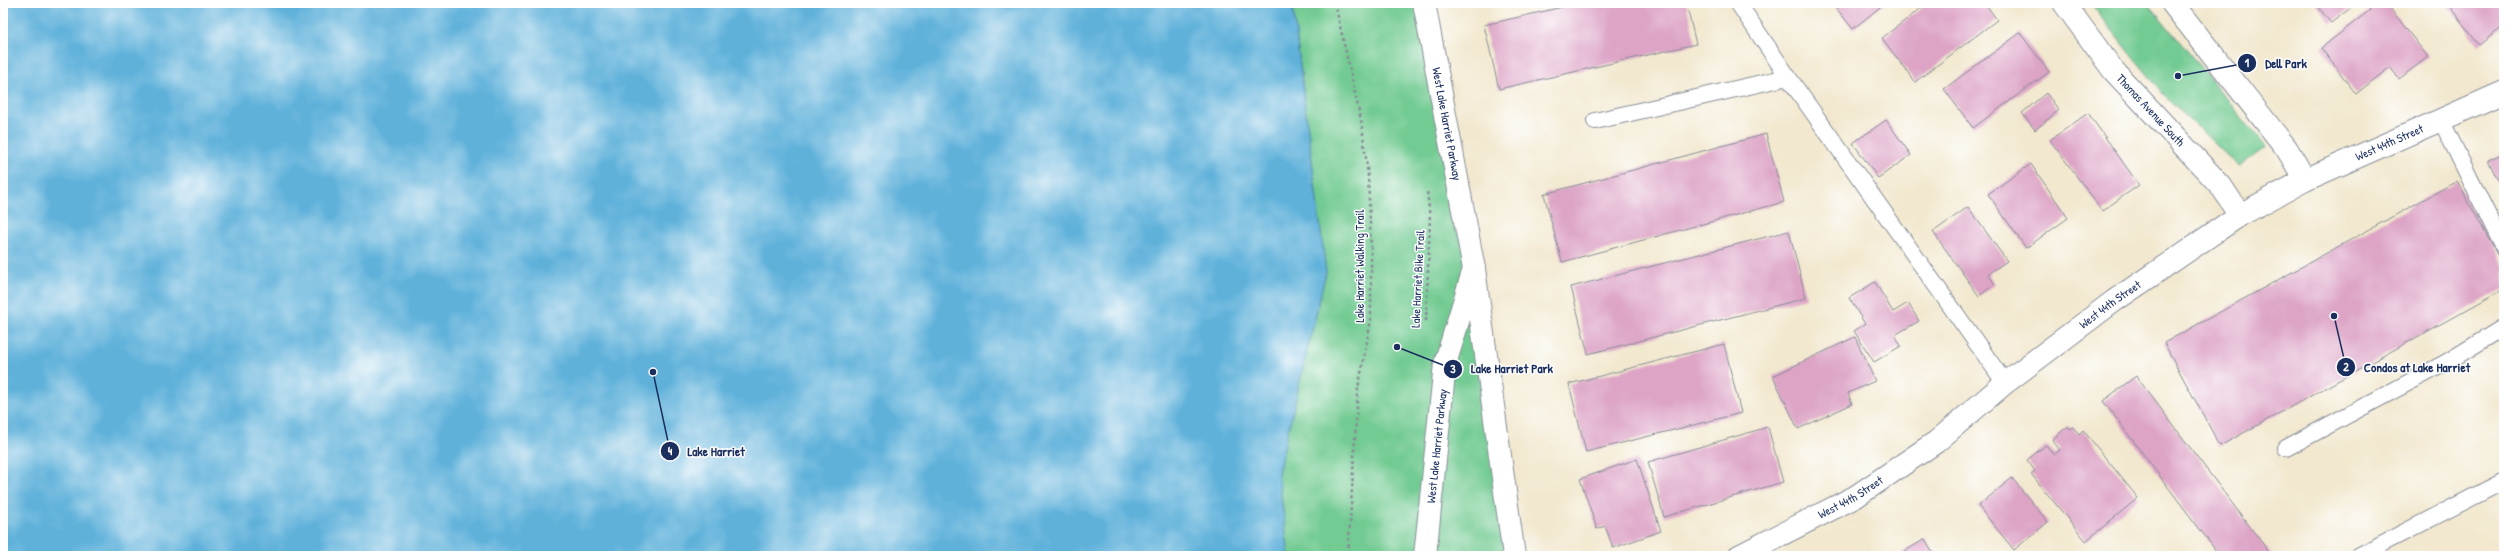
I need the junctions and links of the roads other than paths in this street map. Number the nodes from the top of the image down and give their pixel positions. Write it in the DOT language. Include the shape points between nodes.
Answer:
graph roads {
  1 [pos="1424,3"];
  2 [pos="1738,3"];
  3 [pos="2064,3"];
  4 [pos="2172,3"];
  5 [pos="1788,77"];
  6 [pos="2504,92"];
  7 [pos="2441,120"];
  8 [pos="1595,121"];
  9 [pos="2305,180"];
  10 [pos="2240,215"];
  11 [pos="2504,248"];
  12 [pos="1474,269"];
  13 [pos="2504,327"];
  14 [pos="2005,383"];
  15 [pos="2286,448"];
  16 [pos="2504,481"];
  17 [pos="1425,556"];
  18 [pos="1514,556"];
  19 [pos="1739,556"];
  20 [pos="2358,556"];
  1 -- 12 [label="street, West Lake Harriet Parkway"];
  2 -- 5 [label="lane"];
  3 -- 10 [label="street, Thomas Avenue South" via="2113,70 2221,186"];
  4 -- 9 [label="street" via="2287,149"];
  5 -- 8 [label="lane"];
  5 -- 14 [label="lane"];
  6 -- 7 [label="street, West 44th Street"];
  7 -- 9 [label="street, West 44th Street"];
  7 -- 11 [label="lane"];
  9 -- 10 [label="street, West 44th Street"];
  10 -- 14 [label="street, West 44th Street" via="2114,301"];
  12 -- 17 [label="street, West Lake Harriet Parkway" via="1445,364"];
  12 -- 18 [label="street, West Lake Harriet Parkway"];
  13 -- 15 [label="lane" via="2447,362"];
  14 -- 19 [label="street, West 44th Street" via="1936,442 1855,497"];
  16 -- 20 [label="lane"];
}
